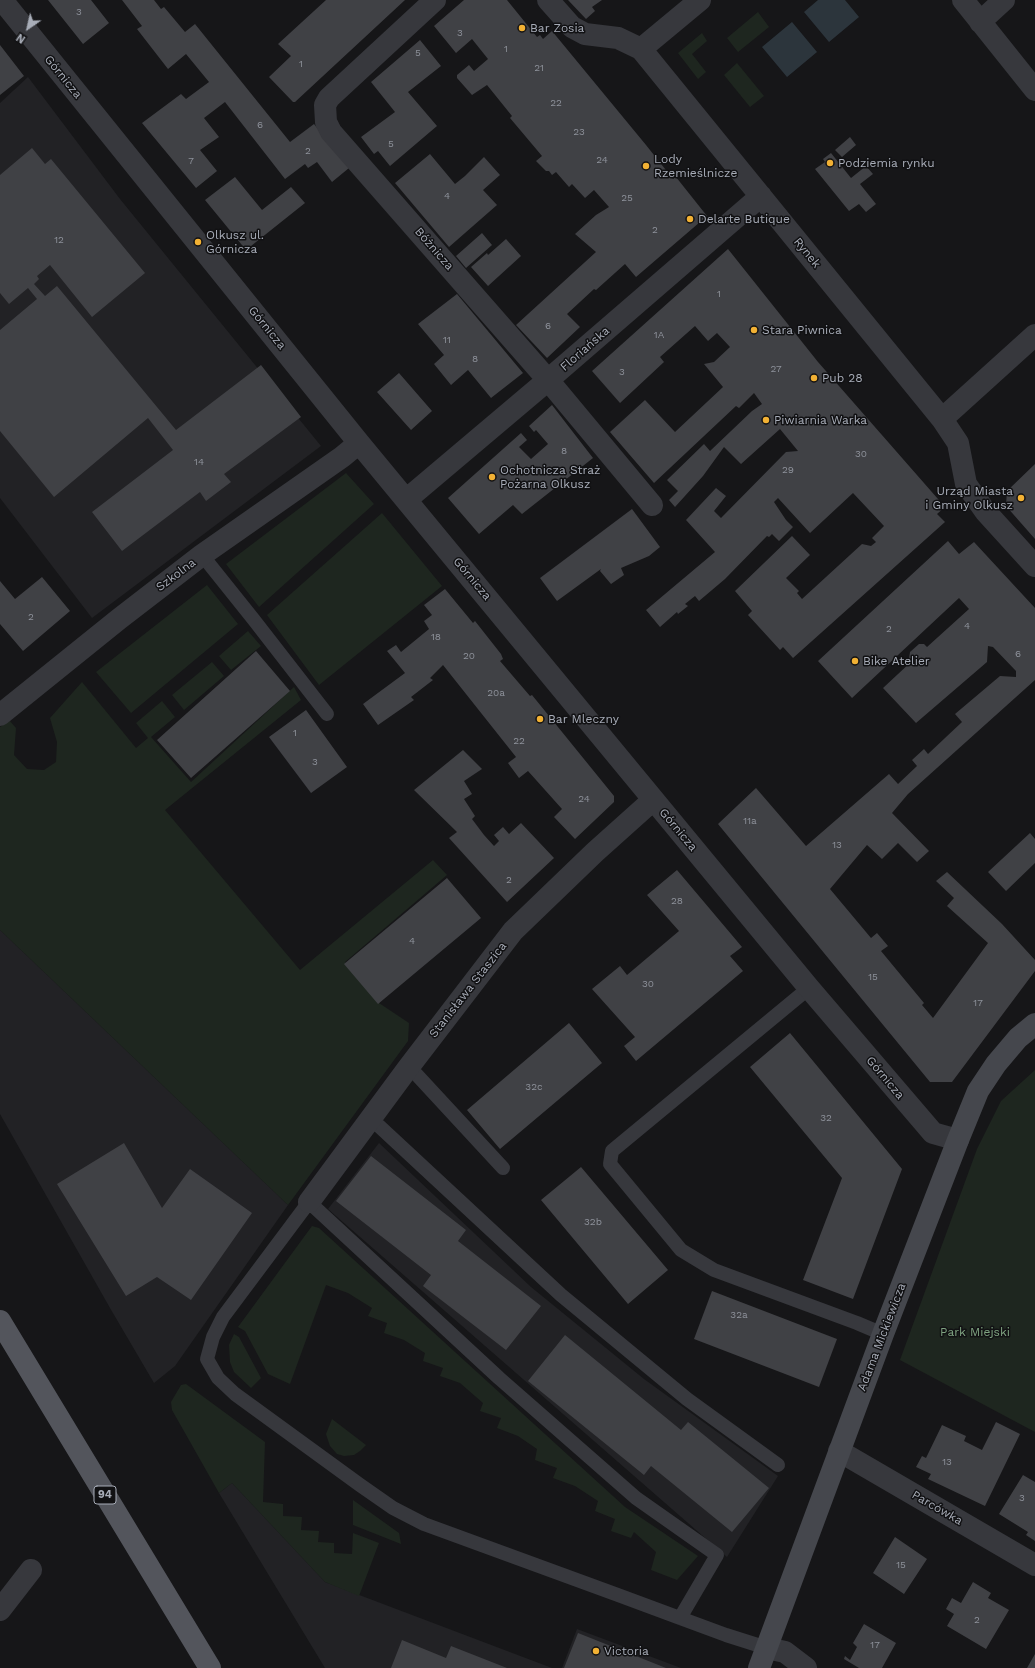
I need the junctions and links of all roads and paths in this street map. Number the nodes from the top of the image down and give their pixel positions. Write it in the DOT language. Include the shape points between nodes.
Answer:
graph roads {
  1 [pos="2,0"];
  2 [pos="435,0"];
  3 [pos="548,0"];
  4 [pos="700,0"];
  5 [pos="963,0"];
  6 [pos="1004,0"];
  7 [pos="980,22"];
  8 [pos="642,49"];
  9 [pos="1035,90"];
  10 [pos="761,196"];
  11 [pos="1035,336"];
  12 [pos="548,380"];
  13 [pos="942,419"];
  14 [pos="359,443"];
  15 [pos="406,500"];
  16 [pos="652,505"];
  17 [pos="202,555"];
  18 [pos="1035,566"];
  19 [pos="327,714"];
  20 [pos="0,715"];
  21 [pos="653,800"];
  22 [pos="809,988"];
  23 [pos="1035,1024"];
  24 [pos="408,1068"];
  25 [pos="370,1120"];
  26 [pos="958,1140"];
  27 [pos="503,1168"];
  28 [pos="309,1202"];
  29 [pos="0,1321"];
  30 [pos="883,1334"];
  31 [pos="839,1451"];
  32 [pos="778,1466"];
  33 [pos="1035,1565"];
  34 [pos="31,1570"];
  35 [pos="0,1610"];
  36 [pos="680,1618"];
  37 [pos="767,1648"];
  38 [pos="210,1668"];
  39 [pos="759,1668"];
  40 [pos="806,1668"];
  1 -- 14 [label="street, Górnicza"];
  2 -- 12 [label="street, Bóżnicza" via="329,98 325,105 326,122 331,132"];
  3 -- 8 [label="street" via="572,27 585,34 618,38"];
  4 -- 8 [label="street"];
  5 -- 7 [label="street"];
  6 -- 7 [label="street"];
  7 -- 9 [label="street"];
  8 -- 10 [label="street, Rynek"];
  10 -- 12 [label="street, Floriańska"];
  10 -- 13 [label="street, Rynek"];
  11 -- 13 [label="street"];
  12 -- 15 [label="street, Floriańska"];
  12 -- 16 [label="street, Bóżnicza"];
  13 -- 18 [label="street, Rynek" via="958,443 966,484 985,510"];
  14 -- 15 [label="street, Górnicza"];
  14 -- 17 [label="street, Szkolna"];
  15 -- 21 [label="street, Górnicza"];
  17 -- 19 [label="lane"];
  17 -- 20 [label="street, Szkolna"];
  21 -- 22 [label="street, Górnicza"];
  21 -- 24 [label="street, Stanisława Staszica" via="513,931"];
  22 -- 26 [label="street, Górnicza" via="933,1133"];
  22 -- 30 [label="lane" via="612,1151 610,1164 681,1250 714,1270"];
  23 -- 26 [label="street, Adama Mickiewicza" via="1018,1038 978,1091"];
  24 -- 25 [label="street, Stanisława Staszica"];
  24 -- 27 [label="lane"];
  25 -- 28 [label="street, Stanisława Staszica"];
  25 -- 32 [label="lane" via="561,1295 686,1399"];
  26 -- 30 [label="street, Adama Mickiewicza"];
  28 -- 36 [label="lane" via="499,1378 636,1498 717,1555"];
  28 -- 36 [label="lane" via="223,1317 213,1337 207,1359 218,1378 235,1394 360,1485 417,1521"];
  29 -- 38 [label="main road, 94"];
  30 -- 31 [label="street, Adama Mickiewicza"];
  31 -- 33 [label="street, Parcówka"];
  31 -- 37 [label="street, Adama Mickiewicza"];
  34 -- 35 [label="street"];
  36 -- 37 [label="lane"];
  37 -- 39 [label="street, Adama Mickiewicza"];
  37 -- 40 [label="street" via="785,1652"];
}
